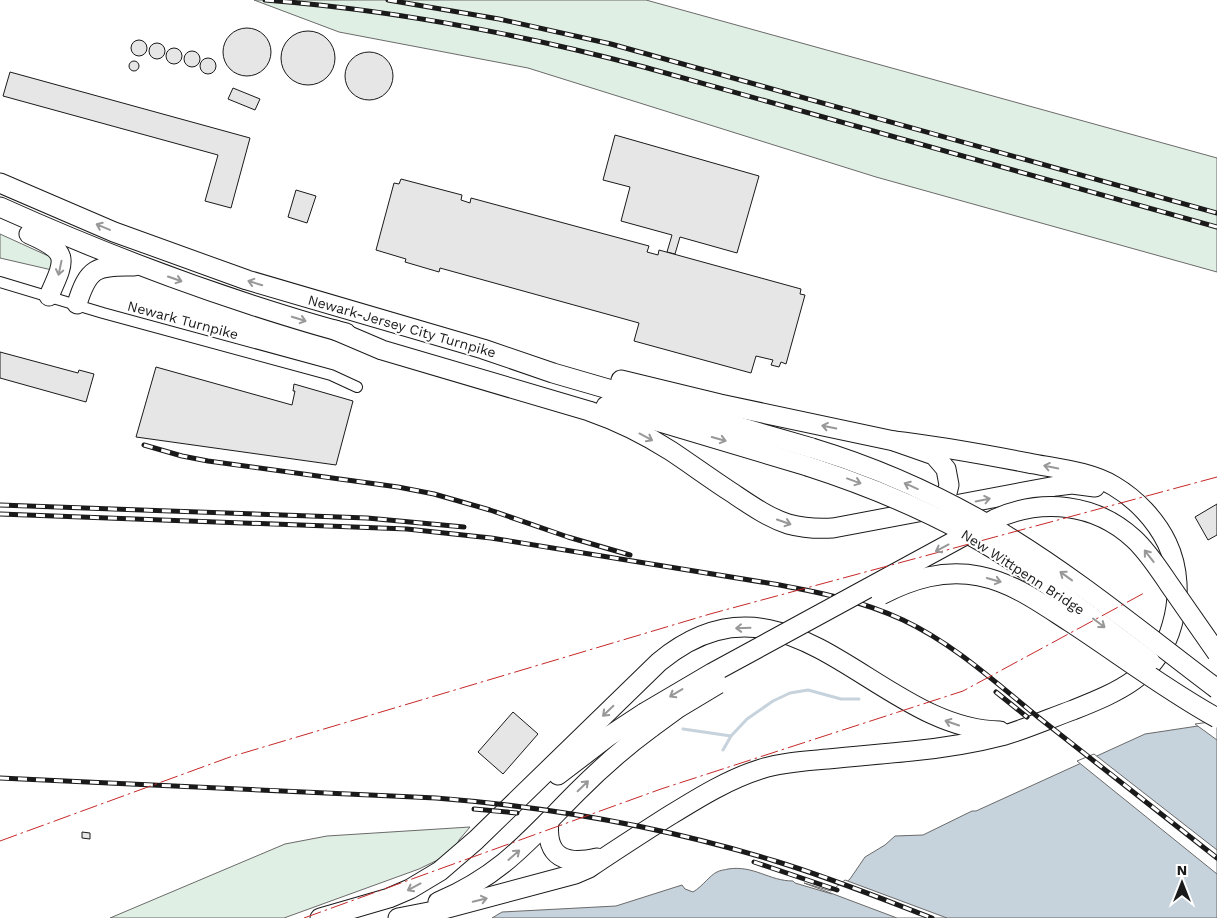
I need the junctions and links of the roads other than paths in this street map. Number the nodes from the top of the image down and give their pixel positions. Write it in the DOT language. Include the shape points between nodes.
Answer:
graph roads {
  1 [pos="0,183"];
  2 [pos="0,208"];
  3 [pos="0,221"];
  4 [pos="142,266"];
  5 [pos="0,282"];
  6 [pos="49,296"];
  7 [pos="76,304"];
  8 [pos="335,330"];
  9 [pos="483,349"];
  10 [pos="357,387"];
  11 [pos="894,441"];
  12 [pos="810,457"];
  13 [pos="1142,508"];
  14 [pos="900,515"];
  15 [pos="1217,653"];
  16 [pos="1217,689"];
  17 [pos="1217,714"];
  18 [pos="1217,718"];
  19 [pos="648,720"];
  20 [pos="1017,731"];
  21 [pos="549,821"];
  22 [pos="608,855"];
  23 [pos="454,860"];
  24 [pos="320,918"];
  25 [pos="359,918"];
  26 [pos="398,918"];
  9 -- 1 [label="highway, Newark-Jersey City Turnpike, one-way" via="209,267 114,232"];
  2 -- 4 [label="highway, Newark-Jersey City Turnpike"];
  3 -- 6 [label="highway, one-way" via="47,242 60,253 61,266"];
  4 -- 7 [label="highway" via="111,267 92,273 84,283"];
  4 -- 8 [label="highway, Newark-Jersey City Turnpike, one-way"];
  5 -- 6 [label="street, Newark Turnpike"];
  6 -- 7 [label="street, Newark Turnpike"];
  7 -- 10 [label="street, Newark Turnpike" via="331,375"];
  8 -- 12 [label="highway, Newark-Jersey City Turnpike, one-way"];
  8 -- 14 [label="highway, one-way" via="382,350 606,418 660,444 756,509 788,524 833,528"];
  11 -- 9 [label="highway, one-way"];
  9 -- 12 [label="highway, Newark-Jersey City Turnpike"];
  13 -- 11 [label="highway, one-way" via="1114,486 1084,474 936,445"];
  11 -- 14 [label="highway" via="934,455 946,469 950,481 947,493 939,502"];
  16 -- 12 [label="highway, New Wittpenn Bridge, one-way, bridge" via="1068,577 993,528 940,499 855,463"];
  12 -- 17 [label="highway, New Wittpenn Bridge, one-way, bridge" via="840,477 896,498 977,540 1060,594"];
  14 -- 13 [label="highway, one-way" via="1072,484 1104,490"];
  13 -- 20 [label="highway" via="1165,539 1176,575 1174,620 1161,650 1141,674 1118,691"];
  15 -- 19 [label="highway, one-way, bridge" via="1155,564 1125,531 1083,510 1037,506 995,519 712,673"];
  19 -- 18 [label="highway, one-way, bridge" via="678,708 897,587 926,577 952,574 979,576 1018,590"];
  21 -- 19 [label="highway, one-way"];
  19 -- 23 [label="highway" via="580,757 480,844"];
  20 -- 22 [label="highway" via="946,747 764,768 703,795"];
  20 -- 23 [label="highway, one-way" via="976,729 942,719 789,634 752,628 724,630 688,642 659,662"];
  21 -- 22 [label="highway" via="549,840 562,857 577,861"];
  25 -- 21 [label="highway, one-way" via="421,907 460,892 506,862"];
  26 -- 22 [label="highway, one-way" via="561,879 589,868"];
  23 -- 24 [label="highway, one-way" via="424,881 389,898"];
}
